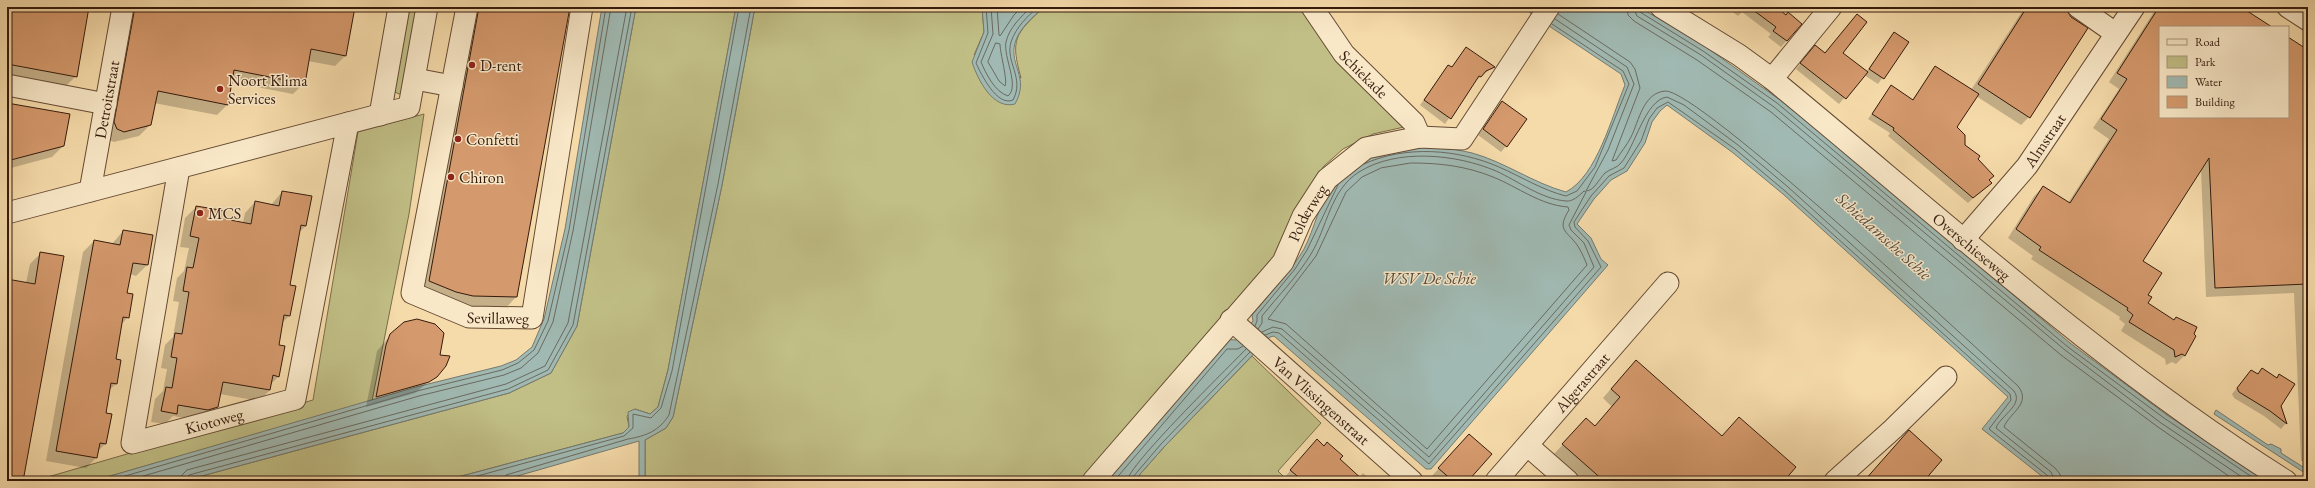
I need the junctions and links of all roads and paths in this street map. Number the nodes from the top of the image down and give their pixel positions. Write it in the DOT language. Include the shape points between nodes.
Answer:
graph roads {
  1 [pos="123,7"];
  2 [pos="399,7"];
  3 [pos="427,7"];
  4 [pos="467,7"];
  5 [pos="582,7"];
  6 [pos="1312,7"];
  7 [pos="1549,7"];
  8 [pos="1662,7"];
  9 [pos="1831,7"];
  10 [pos="2078,7"];
  11 [pos="2134,7"];
  12 [pos="2288,7"];
  13 [pos="2308,20"];
  14 [pos="2115,33"];
  15 [pos="1772,79"];
  16 [pos="415,80"];
  17 [pos="7,85"];
  18 [pos="452,86"];
  19 [pos="106,104"];
  20 [pos="380,115"];
  21 [pos="348,123"];
  22 [pos="1420,137"];
  23 [pos="179,168"];
  24 [pos="90,191"];
  25 [pos="7,214"];
  26 [pos="1963,240"];
  27 [pos="1668,283"];
  28 [pos="1236,324"];
  29 [pos="1946,377"];
  30 [pos="1528,446"];
  31 [pos="1093,481"];
  32 [pos="1412,481"];
  33 [pos="1496,481"];
  34 [pos="1568,481"];
  35 [pos="1835,481"];
  36 [pos="2286,481"];
  1 -- 19 [label="street, Detroitstraat"];
  2 -- 20 [label="street"];
  3 -- 16 [label="street"];
  4 -- 18 [label="street, Sevillaweg"];
  5 -- 18 [label="street, Sevillaweg" via="532,318 469,317 412,293"];
  6 -- 22 [label="street, Schiekade" via="1344,54 1414,123"];
  7 -- 22 [label="street, Polderweg" via="1462,139"];
  8 -- 15 [label="street, Overschieseweg" via="1739,55"];
  9 -- 15 [label="street"];
  10 -- 14 [label="street"];
  11 -- 14 [label="street, Almstraat"];
  12 -- 13 [label="street"];
  14 -- 26 [label="street, Almstraat" via="2027,166"];
  15 -- 26 [label="street, Overschieseweg"];
  16 -- 18 [label="street"];
  16 -- 20 [label="street" via="409,107"];
  17 -- 19 [label="street"];
  19 -- 24 [label="street, Detroitstraat"];
  20 -- 21 [label="street"];
  21 -- 23 [label="street"];
  21 -- 23 [label="street, Kiotoweg" via="295,399 132,443"];
  22 -- 28 [label="street, Polderweg" via="1366,148 1327,179 1303,216 1283,262"];
  23 -- 24 [label="street"];
  24 -- 25 [label="street"];
  26 -- 36 [label="street, Overschieseweg" via="2148,387"];
  27 -- 30 [label="street, Algerastraat"];
  28 -- 31 [label="street, Polderweg"];
  28 -- 32 [label="street, Van Vlissingenstraat"];
  29 -- 35 [label="street"];
  30 -- 33 [label="street, Algerastraat"];
  30 -- 34 [label="street"];
}
